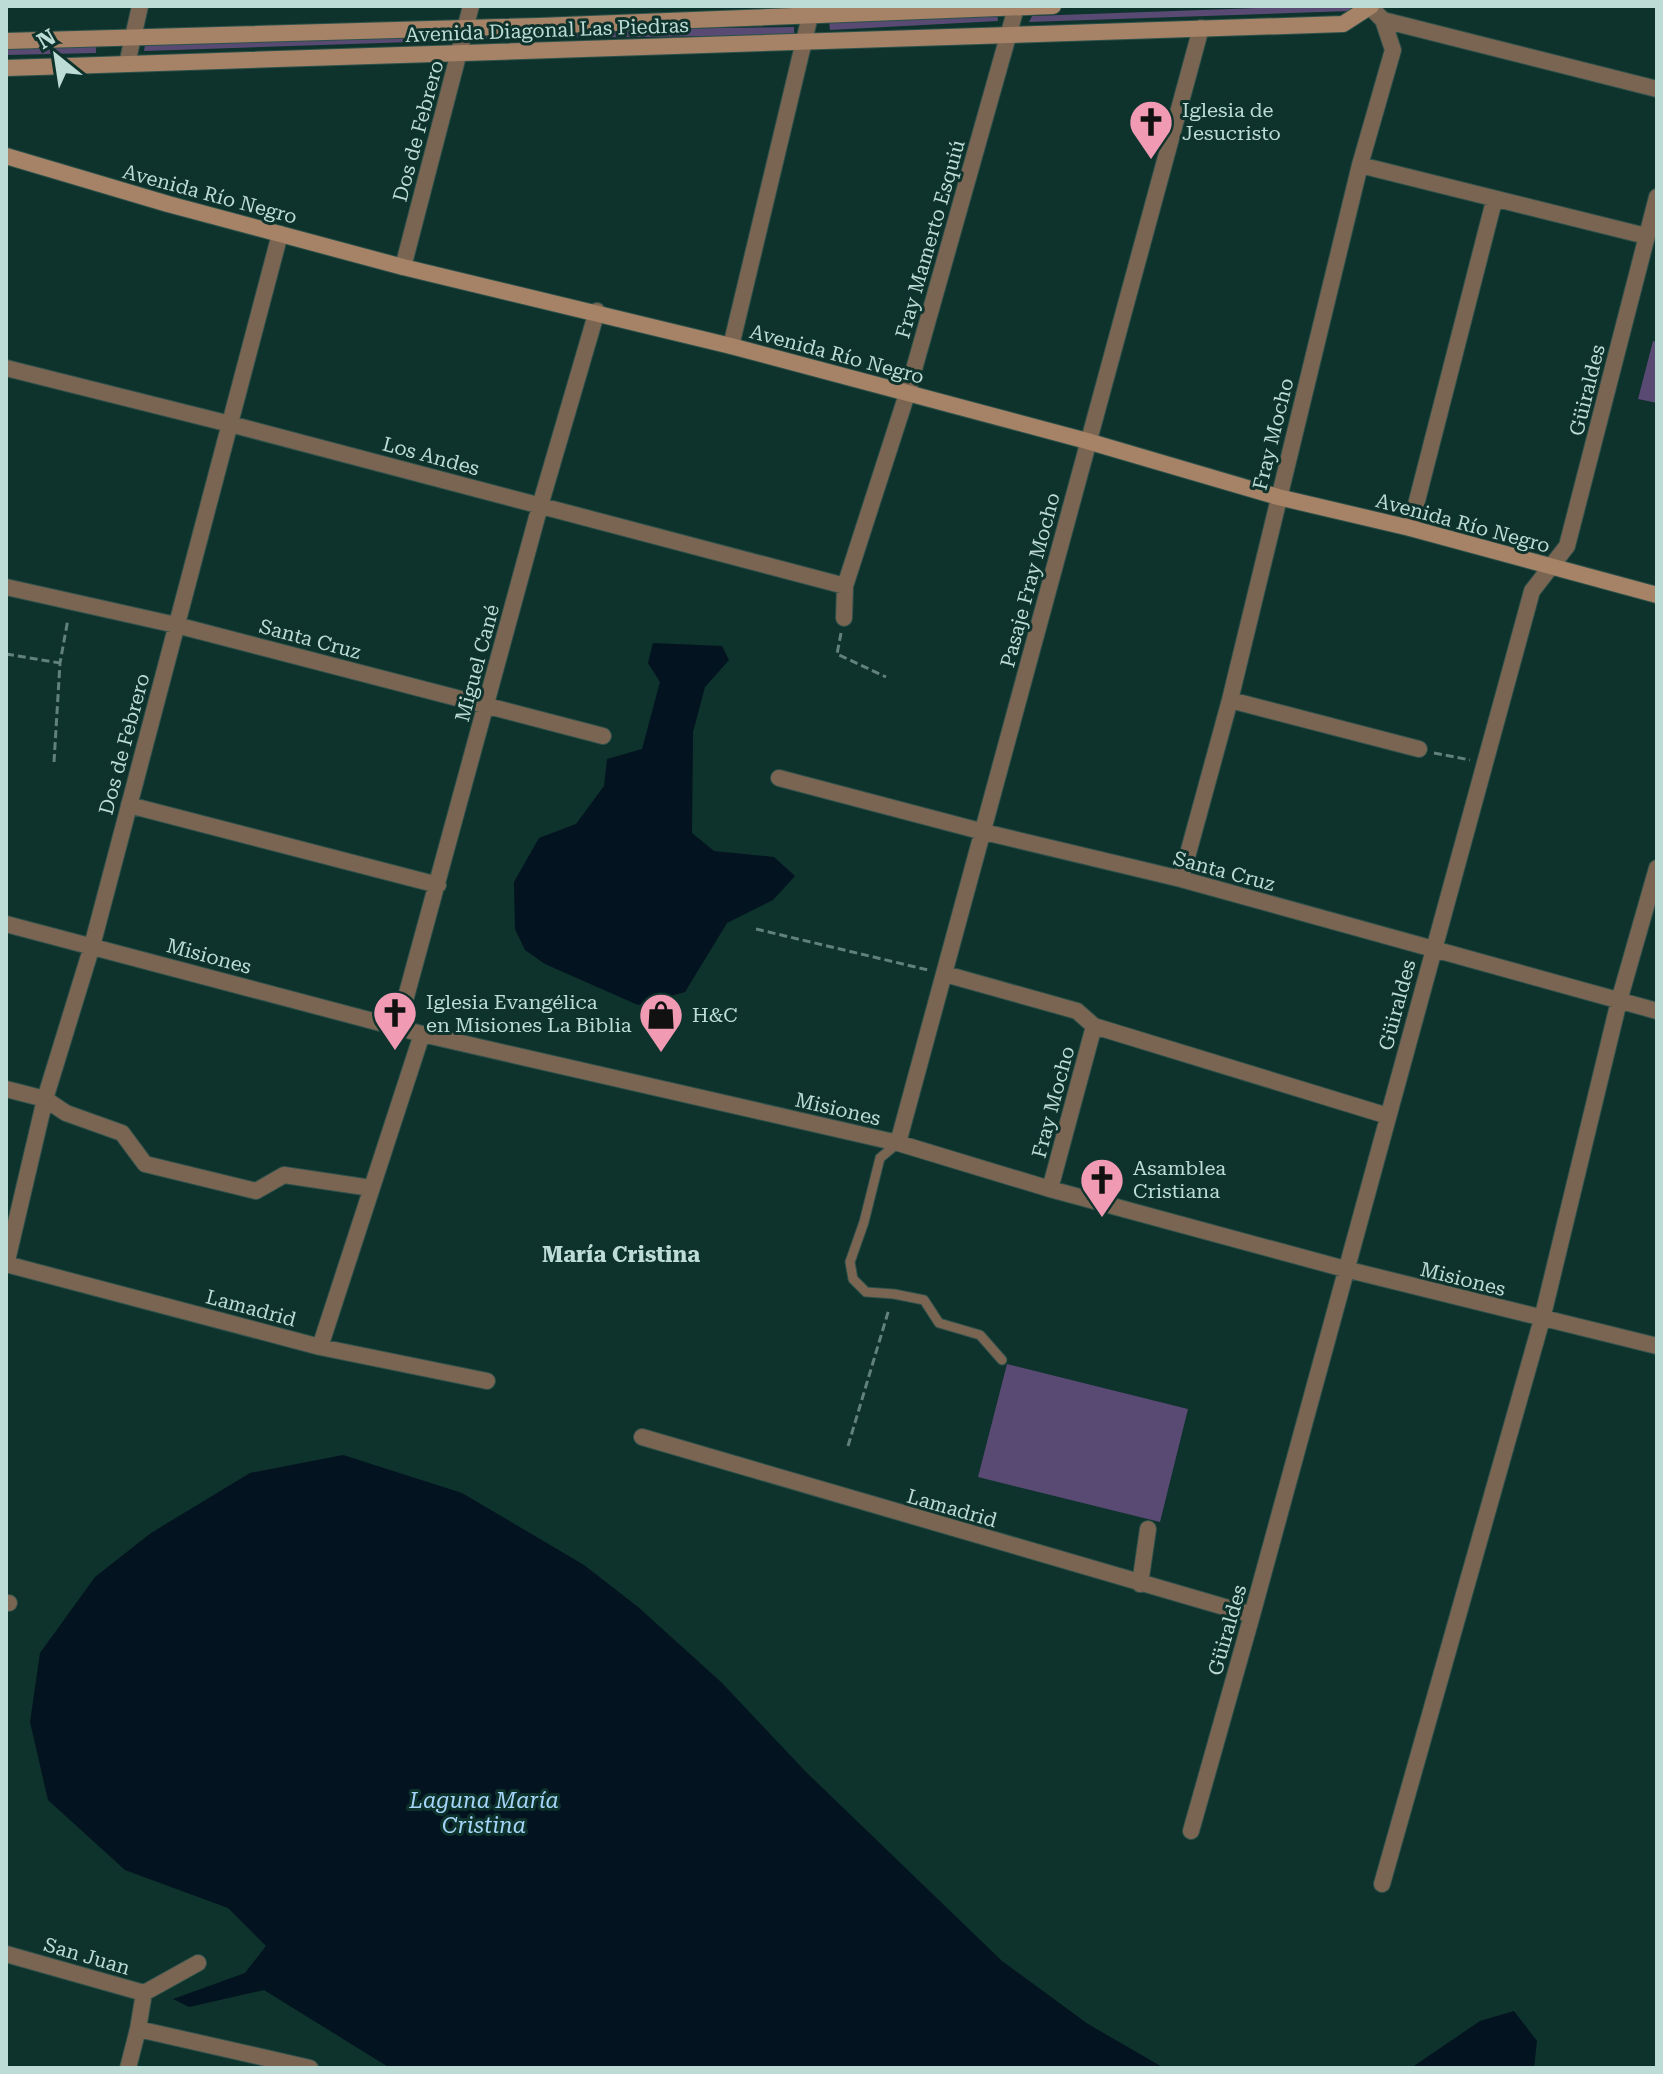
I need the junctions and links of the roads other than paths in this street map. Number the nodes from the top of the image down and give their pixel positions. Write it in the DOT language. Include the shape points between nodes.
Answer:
graph roads {
  1 [pos="140,6"];
  2 [pos="471,6"];
  3 [pos="1053,6"];
  4 [pos="1370,7"];
  5 [pos="1016,8"];
  6 [pos="810,16"];
  7 [pos="1383,20"];
  8 [pos="465,27"];
  9 [pos="1201,28"];
  10 [pos="1010,33"];
  11 [pos="132,39"];
  12 [pos="6,41"];
  13 [pos="805,42"];
  14 [pos="460,52"];
  15 [pos="127,64"];
  16 [pos="6,68"];
  17 [pos="1657,89"];
  18 [pos="6,156"];
  19 [pos="1360,165"];
  20 [pos="1657,197"];
  21 [pos="1494,201"];
  22 [pos="280,234"];
  23 [pos="1646,236"];
  24 [pos="403,267"];
  25 [pos="597,311"];
  26 [pos="731,346"];
  27 [pos="6,368"];
  28 [pos="907,394"];
  29 [pos="230,424"];
  30 [pos="1087,441"];
  31 [pos="1278,497"];
  32 [pos="540,506"];
  33 [pos="1410,528"];
  34 [pos="1550,567"];
  35 [pos="845,586"];
  36 [pos="6,587"];
  37 [pos="1657,595"];
  38 [pos="844,618"];
  39 [pos="176,625"];
  40 [pos="1230,700"];
  41 [pos="487,706"];
  42 [pos="603,736"];
  43 [pos="1419,749"];
  44 [pos="779,778"];
  45 [pos="129,805"];
  46 [pos="984,832"];
  47 [pos="1657,868"];
  48 [pos="1181,879"];
  49 [pos="438,885"];
  50 [pos="6,924"];
  51 [pos="92,946"];
  52 [pos="1433,950"];
  53 [pos="945,974"];
  54 [pos="1619,1001"];
  55 [pos="1657,1011"];
  56 [pos="398,1026"];
  57 [pos="1094,1026"];
  58 [pos="422,1034"];
  59 [pos="6,1089"];
  60 [pos="45,1099"];
  61 [pos="1388,1116"];
  62 [pos="898,1143"];
  63 [pos="371,1188"];
  64 [pos="1050,1189"];
  65 [pos="6,1264"];
  66 [pos="1345,1269"];
  67 [pos="1542,1319"];
  68 [pos="1657,1346"];
  69 [pos="320,1347"];
  70 [pos="1002,1360"];
  71 [pos="487,1381"];
  72 [pos="642,1437"];
  73 [pos="1148,1529"];
  74 [pos="1140,1584"];
  75 [pos="1252,1615"];
  76 [pos="1191,1831"];
  77 [pos="1382,1884"];
  78 [pos="6,1954"];
  79 [pos="198,1963"];
  80 [pos="144,1993"];
  81 [pos="138,2029"];
  82 [pos="128,2068"];
  83 [pos="310,2068"];
  1 -- 11 [label="street"];
  2 -- 8 [label="street, Dos de Febrero"];
  3 -- 5 [label="street, Avenida Diagonal Las Piedras"];
  4 -- 7 [label="street"];
  4 -- 9 [label="street, Avenida Diagonal Las Piedras" via="1343,24"];
  5 -- 6 [label="street, Avenida Diagonal Las Piedras"];
  5 -- 10 [label="street, Fray Mamerto Esquiú"];
  6 -- 8 [label="street, Avenida Diagonal Las Piedras"];
  6 -- 13 [label="street"];
  7 -- 17 [label="street"];
  7 -- 19 [label="street, Fray Mocho" via="1393,50"];
  8 -- 11 [label="street, Avenida Diagonal Las Piedras"];
  8 -- 14 [label="street, Dos de Febrero"];
  9 -- 10 [label="street, Avenida Diagonal Las Piedras"];
  9 -- 30 [label="street, Pasaje Fray Mocho"];
  10 -- 13 [label="street, Avenida Diagonal Las Piedras"];
  10 -- 28 [label="street, Fray Mamerto Esquiú"];
  11 -- 12 [label="street, Avenida Diagonal Las Piedras"];
  11 -- 15 [label="street"];
  13 -- 14 [label="street, Avenida Diagonal Las Piedras"];
  13 -- 26 [label="street"];
  14 -- 15 [label="street, Avenida Diagonal Las Piedras"];
  14 -- 24 [label="street, Dos de Febrero"];
  15 -- 16 [label="street, Avenida Diagonal Las Piedras"];
  18 -- 22 [label="street, Avenida Río Negro"];
  19 -- 21 [label="street"];
  19 -- 31 [label="street, Fray Mocho"];
  20 -- 23 [label="street, Güiraldes"];
  21 -- 23 [label="street"];
  21 -- 33 [label="street"];
  22 -- 24 [label="street, Avenida Río Negro"];
  22 -- 29 [label="street, Dos de Febrero"];
  23 -- 34 [label="street, Güiraldes" via="1567,546"];
  24 -- 25 [label="street, Avenida Río Negro"];
  25 -- 26 [label="street, Avenida Río Negro"];
  25 -- 32 [label="street, Miguel Cané"];
  26 -- 28 [label="street, Avenida Río Negro"];
  27 -- 29 [label="street, Los Andes"];
  28 -- 30 [label="street, Avenida Río Negro"];
  28 -- 35 [label="street, Fray Mamerto Esquiú"];
  29 -- 32 [label="street, Los Andes"];
  29 -- 39 [label="street, Dos de Febrero"];
  30 -- 31 [label="street, Avenida Río Negro"];
  30 -- 46 [label="street, Pasaje Fray Mocho"];
  31 -- 33 [label="street, Avenida Río Negro"];
  31 -- 40 [label="street, Fray Mocho"];
  32 -- 35 [label="street, Los Andes"];
  32 -- 41 [label="street, Miguel Cané"];
  33 -- 34 [label="street, Avenida Río Negro"];
  34 -- 37 [label="street, Avenida Río Negro"];
  34 -- 52 [label="street, Güiraldes" via="1532,591"];
  35 -- 38 [label="street, Fray Mamerto Esquiú"];
  36 -- 39 [label="street, Santa Cruz"];
  39 -- 41 [label="street, Santa Cruz"];
  39 -- 45 [label="street, Dos de Febrero"];
  40 -- 43 [label="street"];
  40 -- 48 [label="street, Fray Mocho"];
  41 -- 42 [label="street, Santa Cruz"];
  41 -- 49 [label="street, Miguel Cané"];
  44 -- 46 [label="street, Santa Cruz"];
  45 -- 49 [label="street"];
  45 -- 51 [label="street, Dos de Febrero"];
  46 -- 48 [label="street, Santa Cruz"];
  46 -- 53 [label="street, Pasaje Fray Mocho"];
  47 -- 54 [label="street"];
  48 -- 52 [label="street, Santa Cruz"];
  49 -- 56 [label="street, Miguel Cané"];
  50 -- 51 [label="street, Misiones"];
  51 -- 56 [label="street, Misiones"];
  51 -- 60 [label="street, Dos de Febrero"];
  52 -- 54 [label="street, Santa Cruz"];
  52 -- 61 [label="street, Güiraldes"];
  53 -- 57 [label="street" via="1077,1011"];
  53 -- 62 [label="street, Pasaje Fray Mocho"];
  54 -- 55 [label="street, Santa Cruz"];
  54 -- 67 [label="street"];
  56 -- 58 [label="street, Misiones"];
  57 -- 61 [label="street"];
  57 -- 64 [label="street, Fray Mocho"];
  58 -- 62 [label="street, Misiones"];
  58 -- 63 [label="street"];
  59 -- 60 [label="street"];
  60 -- 63 [label="street" via="66,1113 122,1133 145,1164 256,1191 284,1175"];
  60 -- 65 [label="street, Dos de Febrero"];
  61 -- 66 [label="street, Güiraldes"];
  62 -- 64 [label="street, Misiones"];
  62 -- 70 [label="lane" via="880,1158 850,1262 853,1279 866,1292 924,1300 939,1323 980,1335"];
  63 -- 69 [label="street"];
  64 -- 66 [label="street, Misiones"];
  65 -- 69 [label="street, Lamadrid"];
  66 -- 67 [label="street, Misiones"];
  66 -- 75 [label="street, Güiraldes"];
  67 -- 68 [label="street, Misiones"];
  67 -- 77 [label="street"];
  69 -- 71 [label="street, Lamadrid"];
  72 -- 74 [label="street, Lamadrid"];
  73 -- 74 [label="street"];
  74 -- 75 [label="street, Lamadrid"];
  75 -- 76 [label="street, Güiraldes"];
  78 -- 80 [label="street, San Juan"];
  79 -- 80 [label="street, San Juan"];
  80 -- 81 [label="street"];
  81 -- 82 [label="street"];
  81 -- 83 [label="street"];
}
